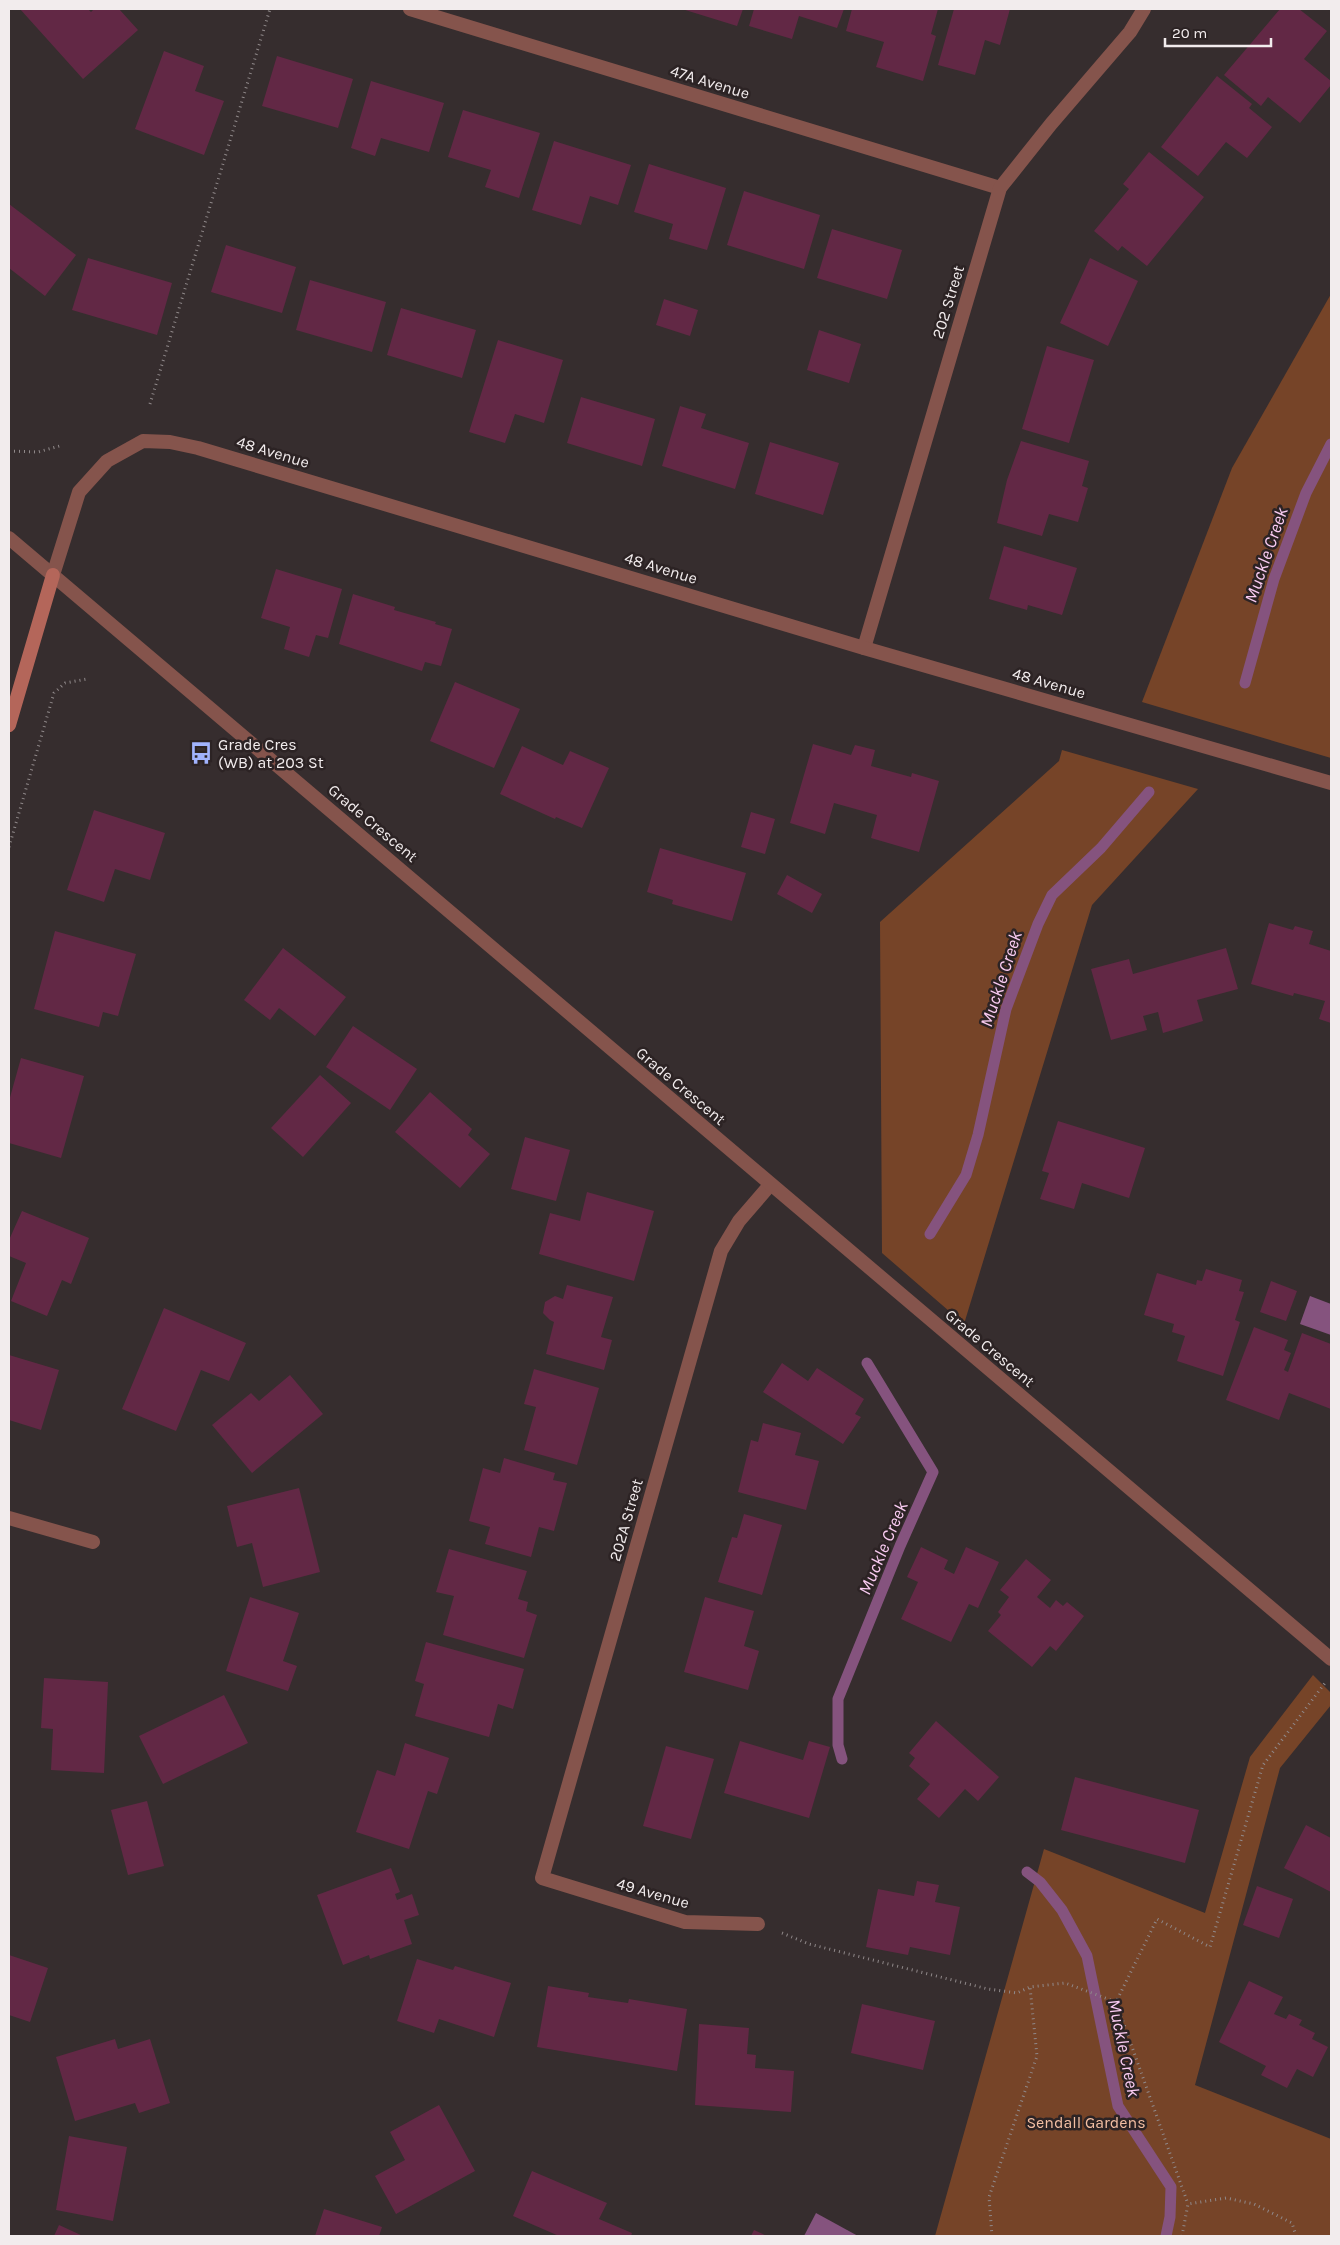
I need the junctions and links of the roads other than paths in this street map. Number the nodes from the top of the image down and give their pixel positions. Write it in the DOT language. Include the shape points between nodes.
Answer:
graph roads {
  1 [pos="410,9"];
  2 [pos="1144,9"];
  3 [pos="1000,188"];
  4 [pos="9,538"];
  5 [pos="53,575"];
  6 [pos="864,648"];
  7 [pos="9,725"];
  8 [pos="1331,783"];
  9 [pos="770,1185"];
  10 [pos="9,1518"];
  11 [pos="93,1542"];
  12 [pos="1331,1659"];
  13 [pos="542,1878"];
  14 [pos="758,1924"];
  1 -- 3 [label="street, 47A Avenue"];
  2 -- 3 [label="street, 202 Street" via="1130,32"];
  3 -- 6 [label="street, 202 Street"];
  4 -- 5 [label="street, Grade Crescent"];
  5 -- 6 [label="street, 48 Avenue" via="79,492 107,461 143,441 170,442"];
  5 -- 7 [label="main road"];
  5 -- 9 [label="street, Grade Crescent"];
  6 -- 8 [label="street, 48 Avenue"];
  9 -- 12 [label="street, Grade Crescent"];
  9 -- 13 [label="street, 202A Street" via="739,1221 721,1251"];
  10 -- 11 [label="street"];
  13 -- 14 [label="street, 49 Avenue" via="685,1922"];
}
